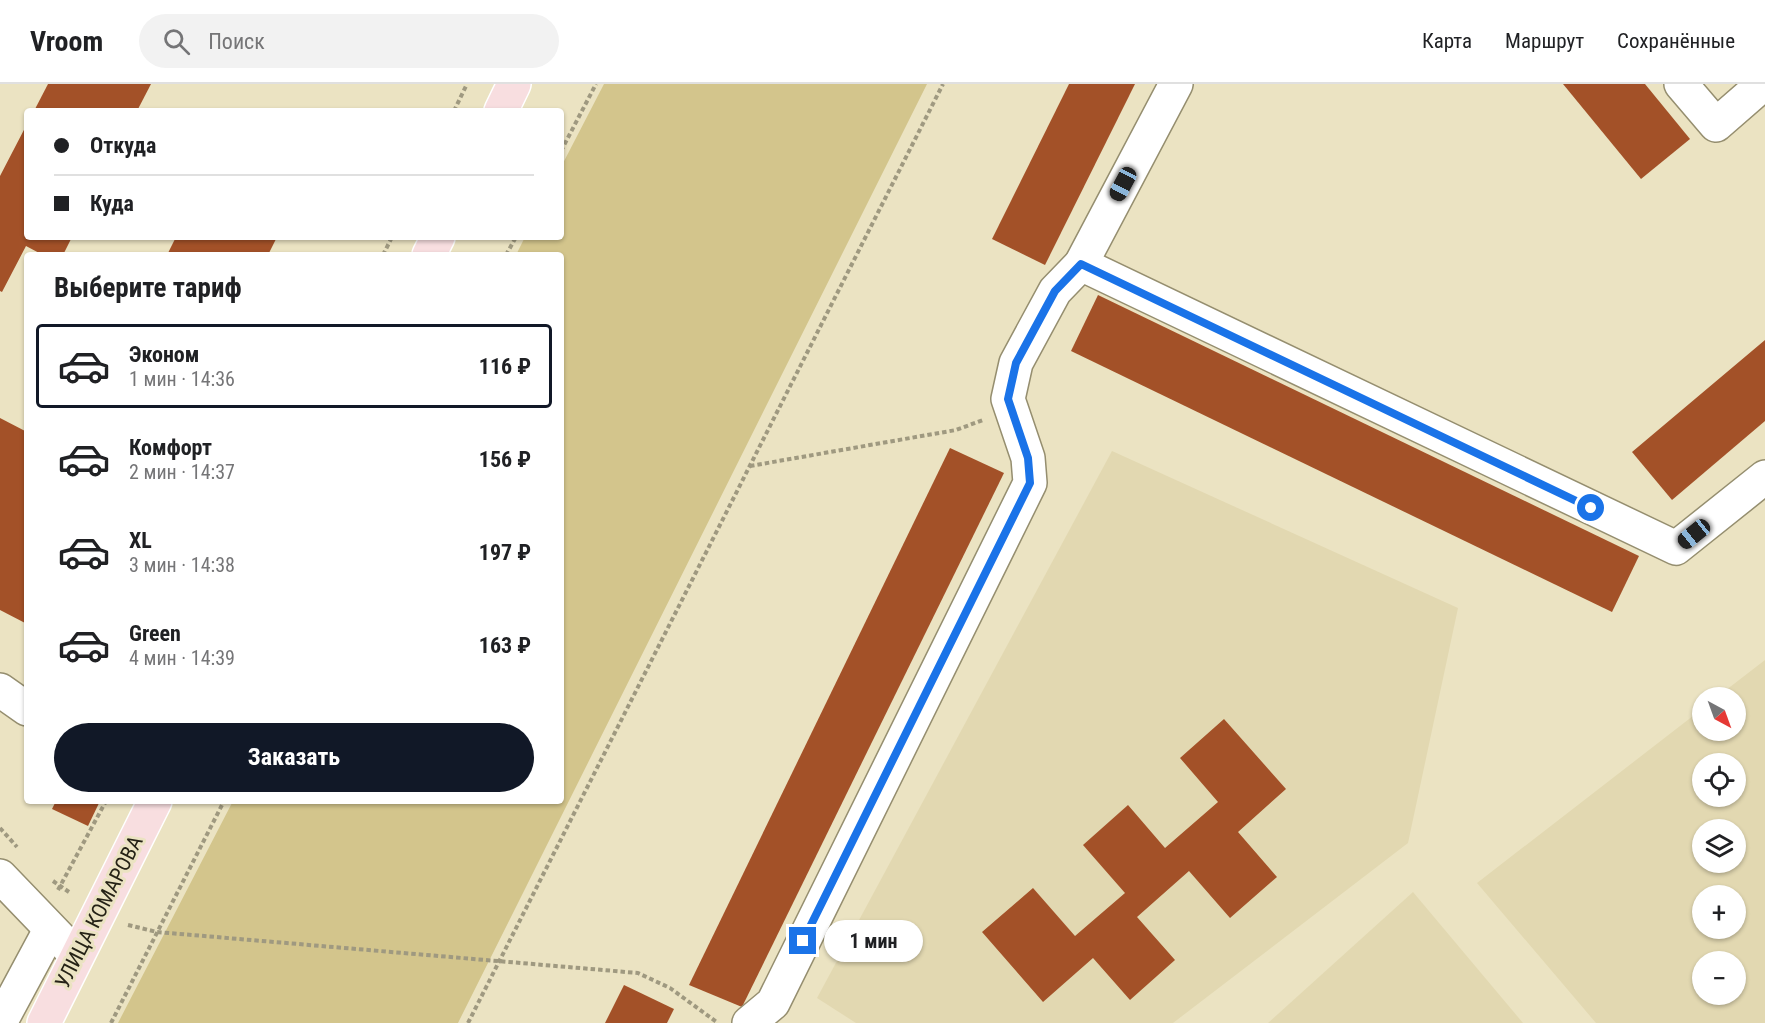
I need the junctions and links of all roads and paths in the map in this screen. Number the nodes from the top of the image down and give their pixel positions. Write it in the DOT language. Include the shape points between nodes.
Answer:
graph roads {
  1 [pos="468,84"];
  2 [pos="514,84"];
  3 [pos="596,84"];
  4 [pos="943,84"];
  5 [pos="1176,84"];
  6 [pos="1681,84"];
  7 [pos="1763,84"];
  8 [pos="456,108"];
  9 [pos="502,108"];
  10 [pos="564,145"];
  11 [pos="1081,264"];
  12 [pos="1012,411"];
  13 [pos="750,466"];
  14 [pos="1765,477"];
  15 [pos="0,690"];
  16 [pos="24,707"];
  17 [pos="104,804"];
  18 [pos="153,804"];
  19 [pos="222,804"];
  20 [pos="0,876"];
  21 [pos="69,892"];
  22 [pos="123,924"];
  23 [pos="50,930"];
  24 [pos="157,932"];
  25 [pos="76,955"];
  26 [pos="499,962"];
  27 [pos="9,1011"];
  28 [pos="44,1023"];
  29 [pos="111,1023"];
  30 [pos="468,1023"];
  31 [pos="719,1023"];
  32 [pos="749,1023"];
  1 -- 8 [label="path"];
  2 -- 9 [label="main road"];
  3 -- 10 [label="path"];
  4 -- 13 [label="path"];
  5 -- 11 [label="street"];
  6 -- 7 [label="street" via="1716,125"];
  11 -- 12 [label="street" via="1055,291 1016,363 1008,399"];
  11 -- 14 [label="street" via="1676,548"];
  12 -- 13 [label="path" via="956,430"];
  12 -- 32 [label="street" via="1028,458 1030,483 773,1003"];
  13 -- 26 [label="path"];
  15 -- 16 [label="street"];
  17 -- 21 [label="path" via="60,886"];
  18 -- 25 [label="main road, УЛИЦА КОМАРОВА"];
  19 -- 24 [label="path"];
  20 -- 23 [label="street"];
  22 -- 24 [label="path"];
  23 -- 25 [label="street"];
  23 -- 27 [label="street"];
  24 -- 26 [label="path"];
  24 -- 29 [label="path"];
  25 -- 28 [label="main road, УЛИЦА КОМАРОВА"];
  26 -- 30 [label="path"];
  26 -- 31 [label="path" via="638,973 670,988"];
}
